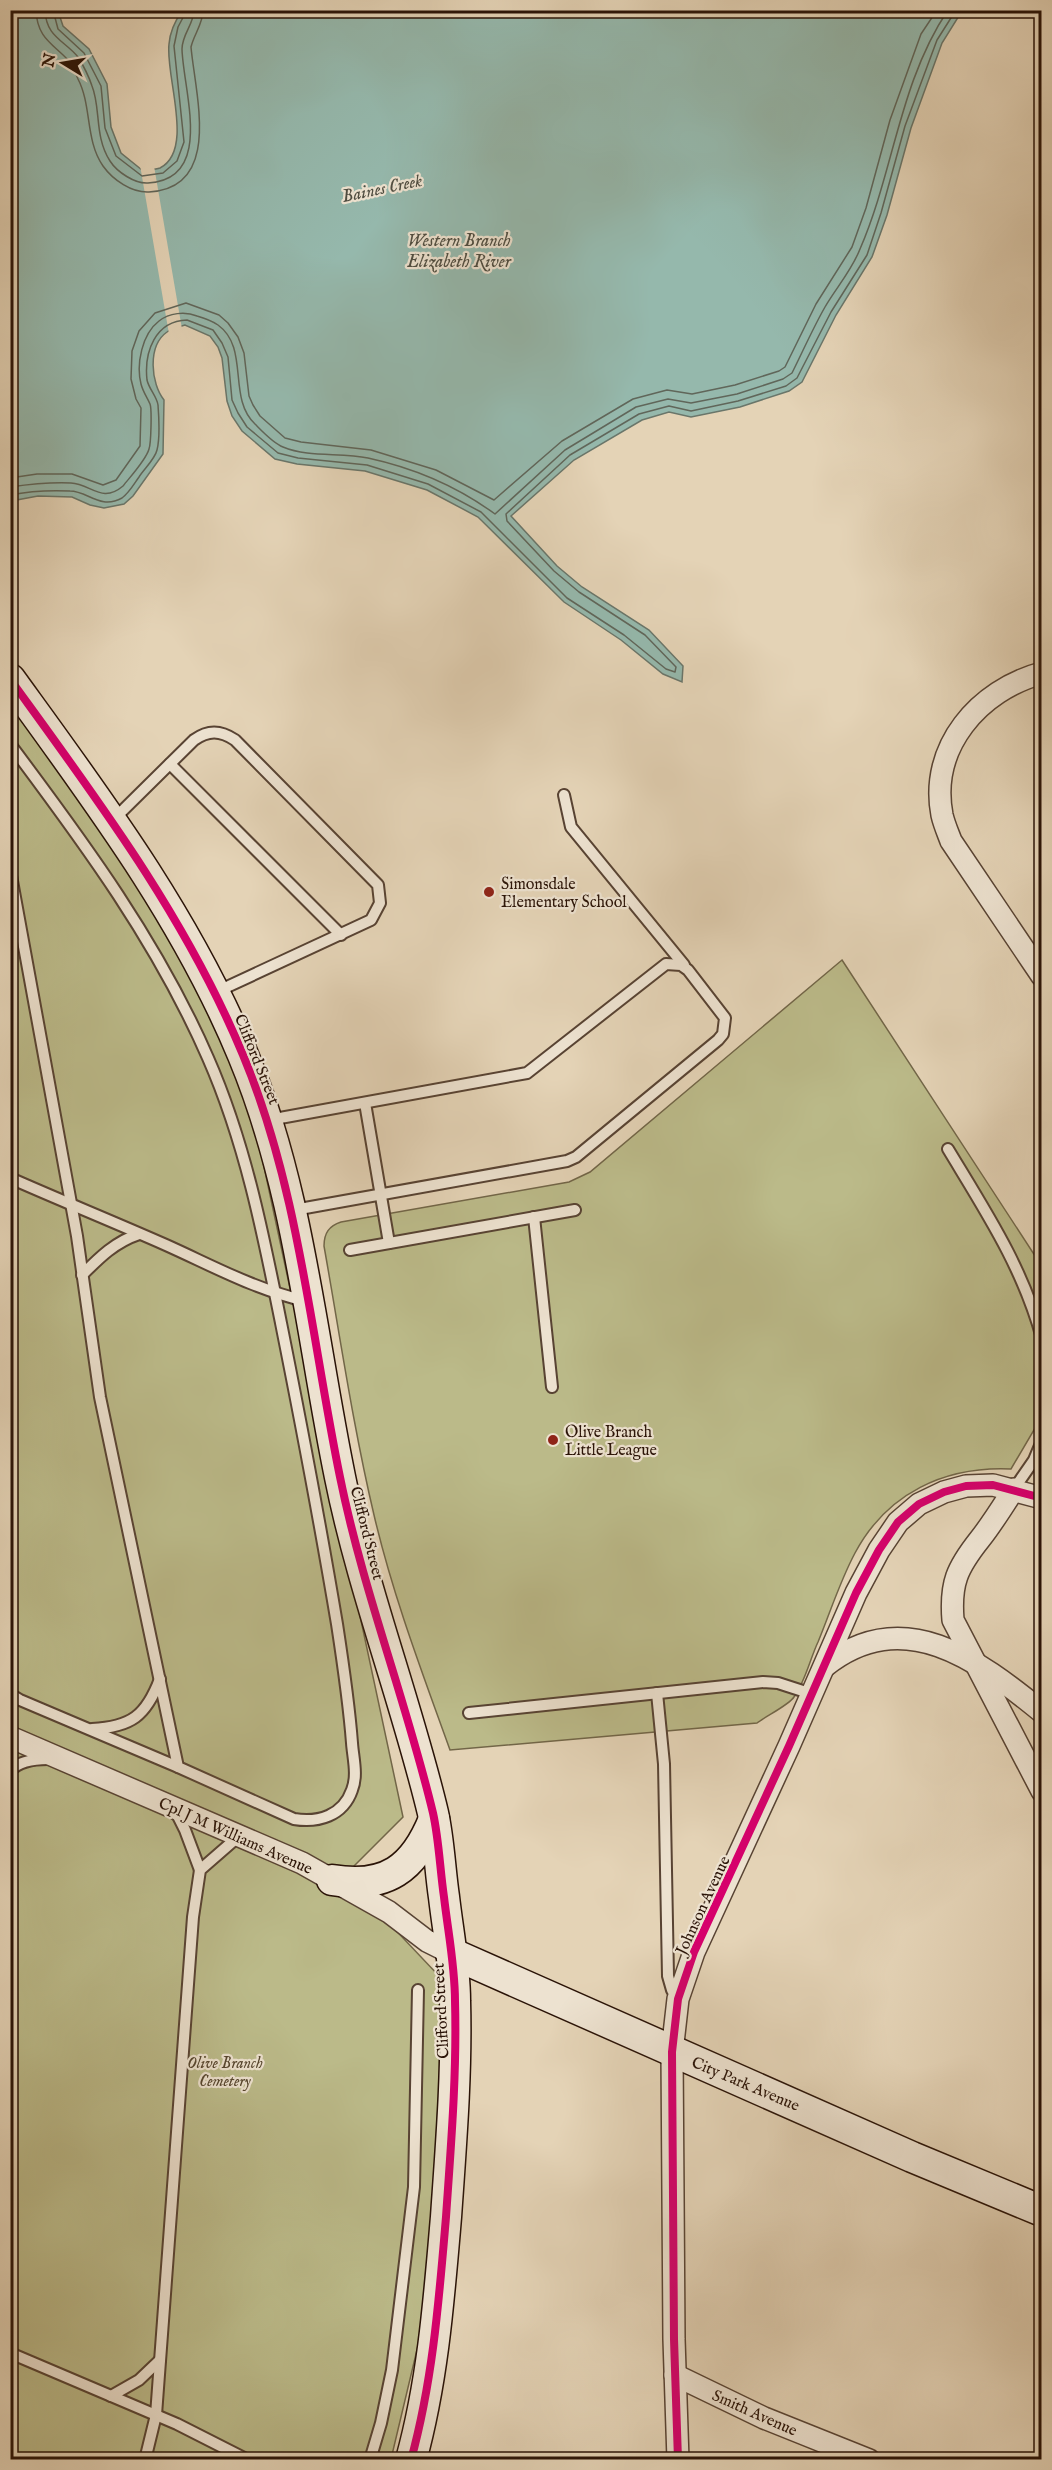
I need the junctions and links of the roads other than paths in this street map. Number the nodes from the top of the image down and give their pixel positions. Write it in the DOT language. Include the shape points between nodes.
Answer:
graph roads {
  1 [pos="1041,673"];
  2 [pos="10,679"];
  3 [pos="10,744"];
  4 [pos="170,764"];
  5 [pos="564,795"];
  6 [pos="112,821"];
  7 [pos="10,870"];
  8 [pos="341,935"];
  9 [pos="688,970"];
  10 [pos="1041,976"];
  11 [pos="216,993"];
  12 [pos="365,1103"];
  13 [pos="268,1120"];
  14 [pos="948,1149"];
  15 [pos="10,1178"];
  16 [pos="381,1195"];
  17 [pos="71,1205"];
  18 [pos="575,1210"];
  19 [pos="291,1211"];
  20 [pos="534,1217"];
  21 [pos="139,1234"];
  22 [pos="389,1243"];
  23 [pos="350,1250"];
  24 [pos="82,1275"];
  25 [pos="275,1294"];
  26 [pos="308,1302"];
  27 [pos="1041,1338"];
  28 [pos="552,1387"];
  29 [pos="1041,1441"];
  30 [pos="1014,1490"];
  31 [pos="1041,1498"];
  32 [pos="975,1664"];
  33 [pos="824,1666"];
  34 [pos="160,1679"];
  35 [pos="657,1693"];
  36 [pos="10,1694"];
  37 [pos="812,1694"];
  38 [pos="1041,1712"];
  39 [pos="469,1713"];
  40 [pos="88,1729"];
  41 [pos="10,1737"];
  42 [pos="62,1758"];
  43 [pos="178,1767"];
  44 [pos="10,1771"];
  45 [pos="1041,1791"];
  46 [pos="173,1807"];
  47 [pos="434,1819"];
  48 [pos="239,1836"];
  49 [pos="200,1870"];
  50 [pos="332,1880"];
  51 [pos="451,1953"];
  52 [pos="418,1990"];
  53 [pos="678,1999"];
  54 [pos="672,2052"];
  55 [pos="1041,2211"];
  56 [pos="10,2353"];
  57 [pos="160,2360"];
  58 [pos="675,2375"];
  59 [pos="111,2396"];
  60 [pos="156,2415"];
  61 [pos="145,2460"];
  62 [pos="248,2460"];
  63 [pos="370,2460"];
  64 [pos="411,2460"];
  65 [pos="678,2460"];
  66 [pos="869,2460"];
  1 -- 10 [label="street" via="999,691 973,712 959,729 945,761 940,793 942,816 951,841"];
  2 -- 6 [label="street, Clifford Street"];
  3 -- 25 [label="lane" via="144,932 189,1017 231,1113 271,1264"];
  4 -- 6 [label="lane"];
  4 -- 8 [label="lane"];
  4 -- 8 [label="lane" via="203,733 225,733 364,869 378,885 377,912 363,925"];
  5 -- 9 [label="lane" via="571,827"];
  6 -- 11 [label="street, Clifford Street" via="179,924"];
  7 -- 17 [label="lane"];
  8 -- 11 [label="lane"];
  9 -- 12 [label="lane" via="666,963 527,1073"];
  9 -- 16 [label="lane" via="725,1018 723,1034 576,1157"];
  11 -- 13 [label="street, Clifford Street"];
  12 -- 13 [label="lane"];
  12 -- 16 [label="lane"];
  13 -- 19 [label="street, Clifford Street"];
  14 -- 27 [label="lane" via="1005,1243 1025,1286"];
  15 -- 17 [label="lane"];
  16 -- 19 [label="lane"];
  16 -- 22 [label="lane"];
  17 -- 21 [label="lane"];
  17 -- 24 [label="lane"];
  18 -- 20 [label="lane"];
  19 -- 26 [label="street, Clifford Street"];
  20 -- 22 [label="lane"];
  20 -- 28 [label="lane"];
  21 -- 24 [label="lane" via="111,1247"];
  21 -- 25 [label="lane"];
  22 -- 23 [label="lane"];
  24 -- 34 [label="lane" via="100,1397"];
  25 -- 26 [label="lane"];
  25 -- 43 [label="lane" via="332,1594 348,1695 355,1779 342,1807 322,1819 308,1821 294,1819"];
  26 -- 47 [label="street, Clifford Street" via="359,1561 400,1690"];
  29 -- 30 [label="lane" via="1034,1460"];
  30 -- 31 [label="street, Johnson Avenue"];
  30 -- 32 [label="street" via="969,1551 954,1580 953,1620"];
  30 -- 33 [label="street, Johnson Avenue" via="993,1485 944,1492 919,1504 898,1522 856,1593"];
  32 -- 33 [label="street" via="963,1654 940,1645 897,1638 854,1647"];
  32 -- 38 [label="street"];
  32 -- 45 [label="street"];
  33 -- 37 [label="street, Johnson Avenue"];
  34 -- 40 [label="lane" via="145,1710 126,1724"];
  34 -- 43 [label="lane"];
  35 -- 37 [label="lane" via="763,1682"];
  35 -- 39 [label="lane"];
  35 -- 53 [label="lane" via="664,1764 668,1976"];
  36 -- 40 [label="lane"];
  37 -- 53 [label="street, Johnson Avenue" via="693,1952"];
  40 -- 43 [label="lane"];
  41 -- 42 [label="street, Cpl J M Williams Avenue"];
  42 -- 44 [label="lane" via="38,1759 16,1765"];
  42 -- 46 [label="street, Cpl J M Williams Avenue"];
  46 -- 48 [label="street, Cpl J M Williams Avenue"];
  46 -- 49 [label="lane"];
  47 -- 50 [label="street" via="417,1853 391,1876 372,1882"];
  47 -- 51 [label="street, Clifford Street"];
  48 -- 49 [label="lane"];
  48 -- 50 [label="street, Cpl J M Williams Avenue"];
  49 -- 57 [label="lane" via="193,1917"];
  50 -- 51 [label="street, Cpl J M Williams Avenue"];
  51 -- 54 [label="street, City Park Avenue"];
  51 -- 64 [label="street, Clifford Street" via="456,2088 449,2181 438,2319"];
  52 -- 63 [label="lane" via="414,2187 392,2370"];
  53 -- 54 [label="street, Johnson Avenue"];
  54 -- 55 [label="street, City Park Avenue"];
  54 -- 58 [label="street, Johnson Avenue"];
  56 -- 59 [label="lane"];
  57 -- 59 [label="lane" via="139,2380"];
  57 -- 60 [label="lane"];
  58 -- 65 [label="street, Johnson Avenue"];
  58 -- 66 [label="street, Smith Avenue" via="764,2418"];
  59 -- 60 [label="lane"];
  60 -- 61 [label="lane"];
  60 -- 62 [label="lane"];
}
